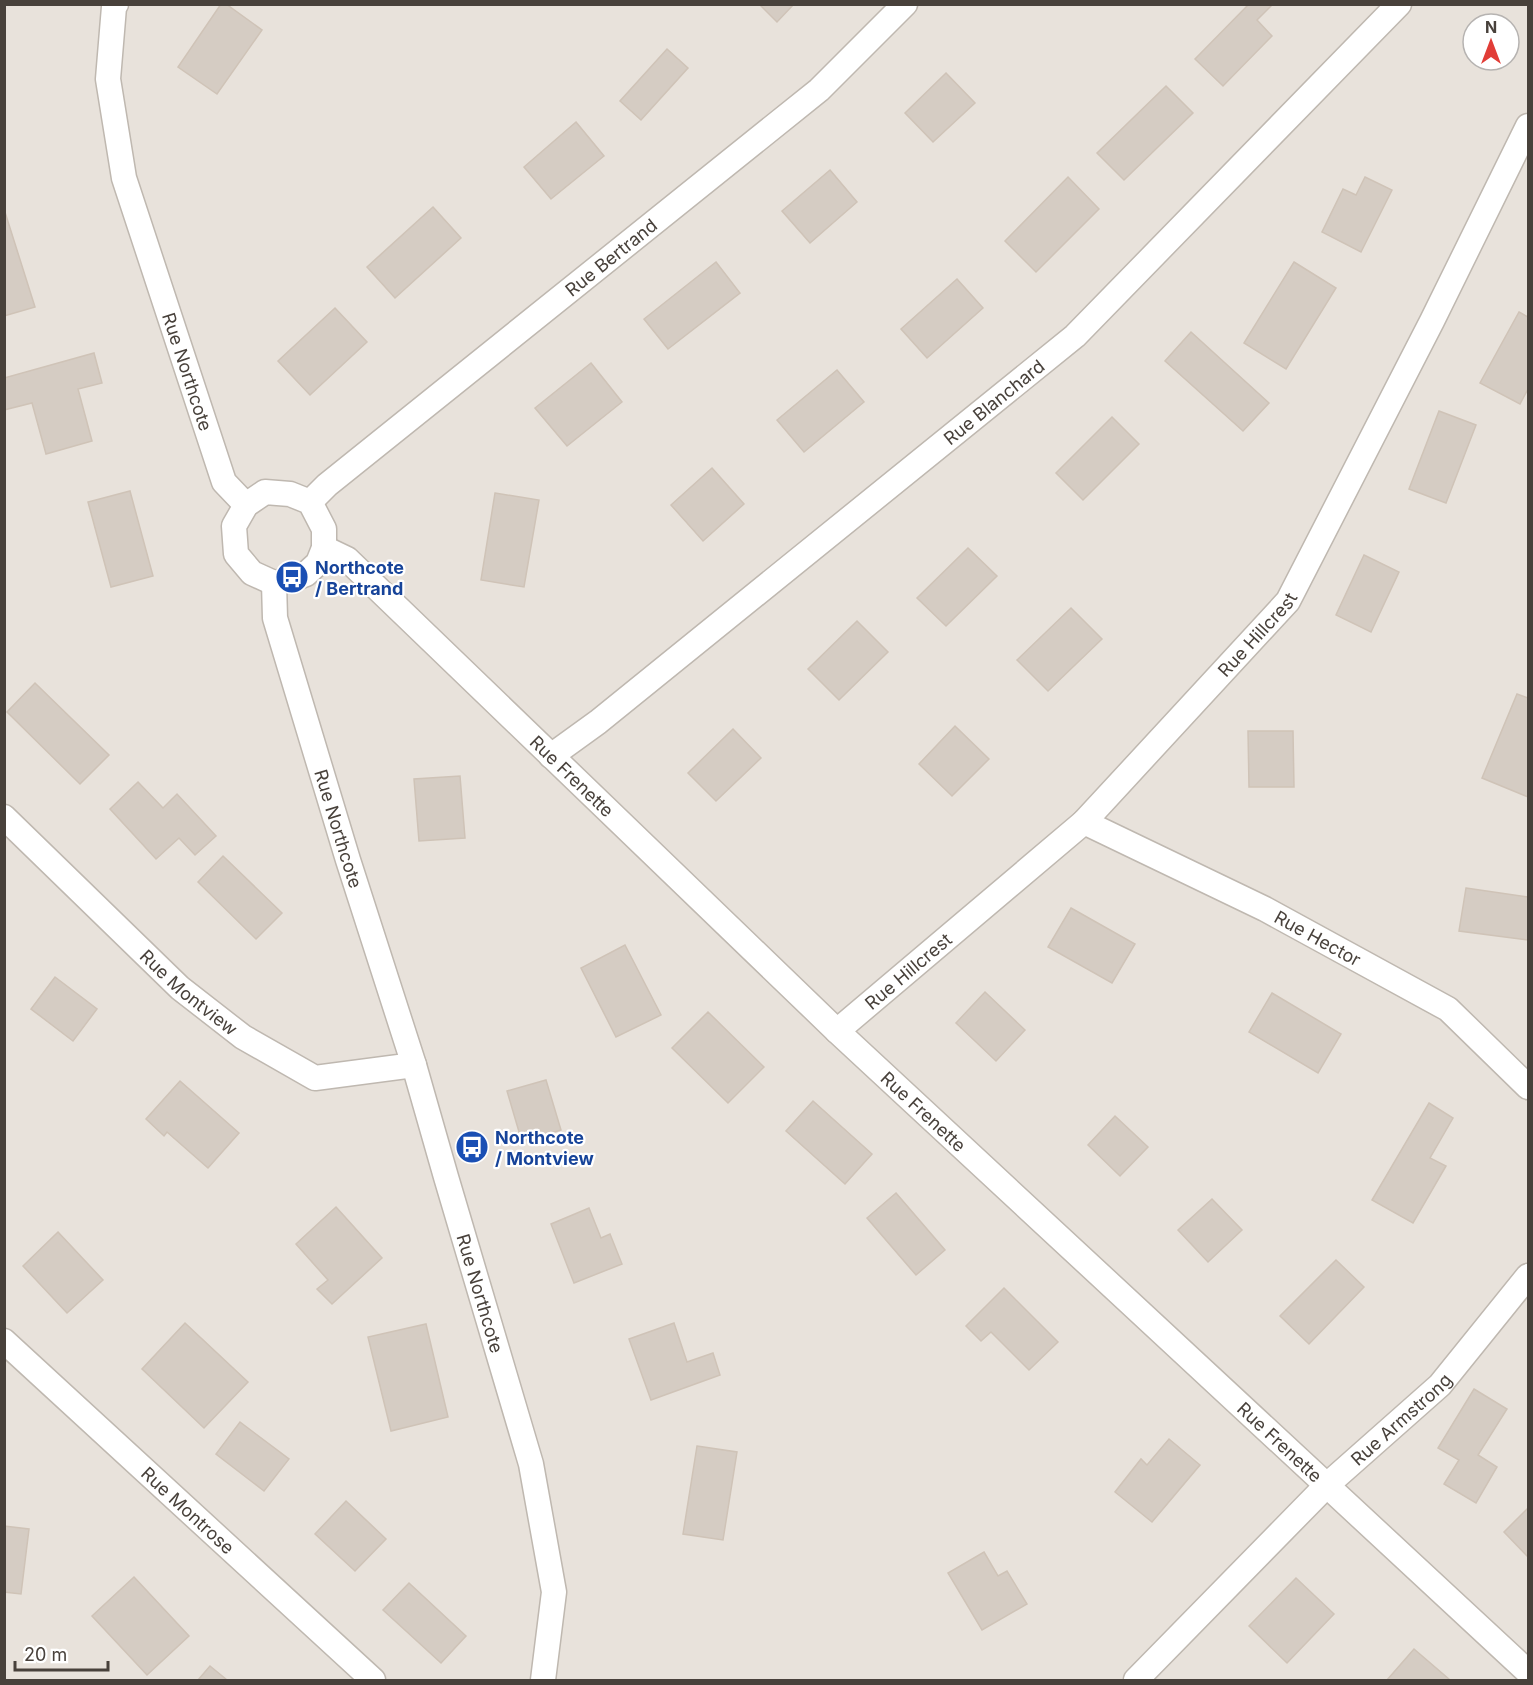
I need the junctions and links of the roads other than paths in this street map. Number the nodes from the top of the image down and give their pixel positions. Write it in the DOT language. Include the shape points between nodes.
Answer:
graph roads {
  1 [pos="116,4"];
  2 [pos="905,4"];
  3 [pos="1399,4"];
  4 [pos="1528,126"];
  5 [pos="310,502"];
  6 [pos="246,505"];
  7 [pos="324,548"];
  8 [pos="274,583"];
  9 [pos="551,756"];
  10 [pos="4,817"];
  11 [pos="1084,822"];
  12 [pos="837,1031"];
  13 [pos="414,1065"];
  14 [pos="1528,1087"];
  15 [pos="1528,1276"];
  16 [pos="4,1341"];
  17 [pos="1327,1485"];
  18 [pos="1528,1672"];
  19 [pos="373,1680"];
  20 [pos="543,1680"];
  21 [pos="1136,1680"];
  1 -- 6 [label="street, Rue Northcote" via="108,80 124,178 224,482"];
  2 -- 5 [label="street, Rue Bertrand" via="819,90"];
  3 -- 9 [label="street, Rue Blanchard" via="1075,336"];
  4 -- 11 [label="street, Rue Hillcrest" via="1288,601"];
  5 -- 6 [label="street" via="290,494 265,492"];
  5 -- 7 [label="street" via="324,529"];
  6 -- 8 [label="street" via="234,526 236,554 252,573"];
  7 -- 8 [label="street" via="318,563 306,574"];
  7 -- 9 [label="street, Rue Frenette" via="347,560"];
  8 -- 13 [label="street, Rue Northcote" via="275,618"];
  9 -- 12 [label="street, Rue Frenette"];
  10 -- 13 [label="street, Rue Montview" via="180,988 243,1037 315,1078"];
  11 -- 12 [label="street, Rue Hillcrest"];
  11 -- 14 [label="street, Rue Hector" via="1265,909 1448,1009"];
  12 -- 17 [label="street, Rue Frenette"];
  13 -- 20 [label="street, Rue Northcote" via="531,1464 554,1592"];
  15 -- 17 [label="street, Rue Armstrong" via="1440,1385"];
  16 -- 19 [label="street, Rue Montrose"];
  17 -- 18 [label="street, Rue Frenette"];
  17 -- 21 [label="street, Rue Armstrong"];
}
